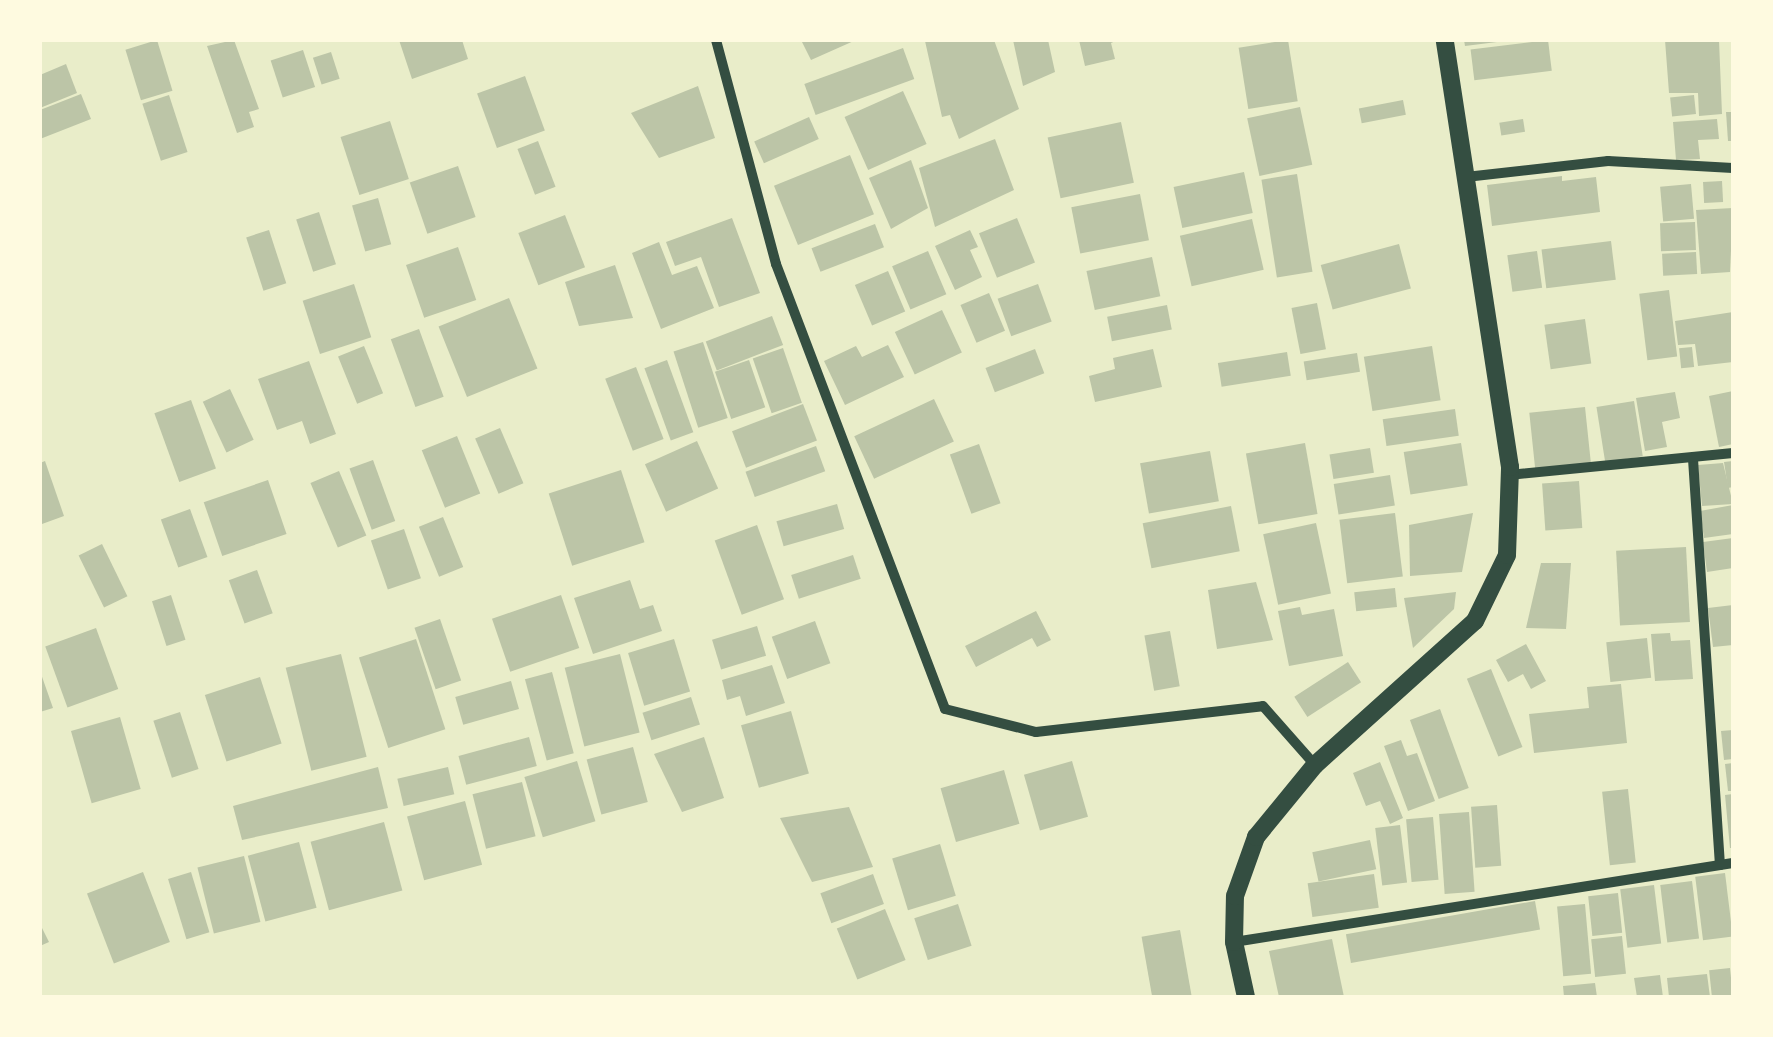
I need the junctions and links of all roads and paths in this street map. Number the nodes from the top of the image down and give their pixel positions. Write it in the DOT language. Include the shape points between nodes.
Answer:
graph roads {
  1 [pos="716,40"];
  2 [pos="1446,40"];
  3 [pos="1733,168"];
  4 [pos="1466,177"];
  5 [pos="1733,452"];
  6 [pos="1694,458"];
  7 [pos="1508,475"];
  8 [pos="1315,765"];
  9 [pos="1733,863"];
  10 [pos="1720,865"];
  11 [pos="1234,942"];
  12 [pos="1246,997"];
  1 -- 8 [label="street" via="776,264 945,709 1036,732 1263,706"];
  2 -- 4 [label="street"];
  3 -- 4 [label="street" via="1608,160"];
  4 -- 7 [label="street"];
  5 -- 6 [label="street"];
  6 -- 7 [label="street"];
  6 -- 10 [label="street"];
  7 -- 8 [label="street" via="1507,555 1474,620"];
  8 -- 11 [label="street" via="1256,837 1235,896"];
  9 -- 10 [label="street"];
  10 -- 11 [label="street"];
  11 -- 12 [label="street"];
}
